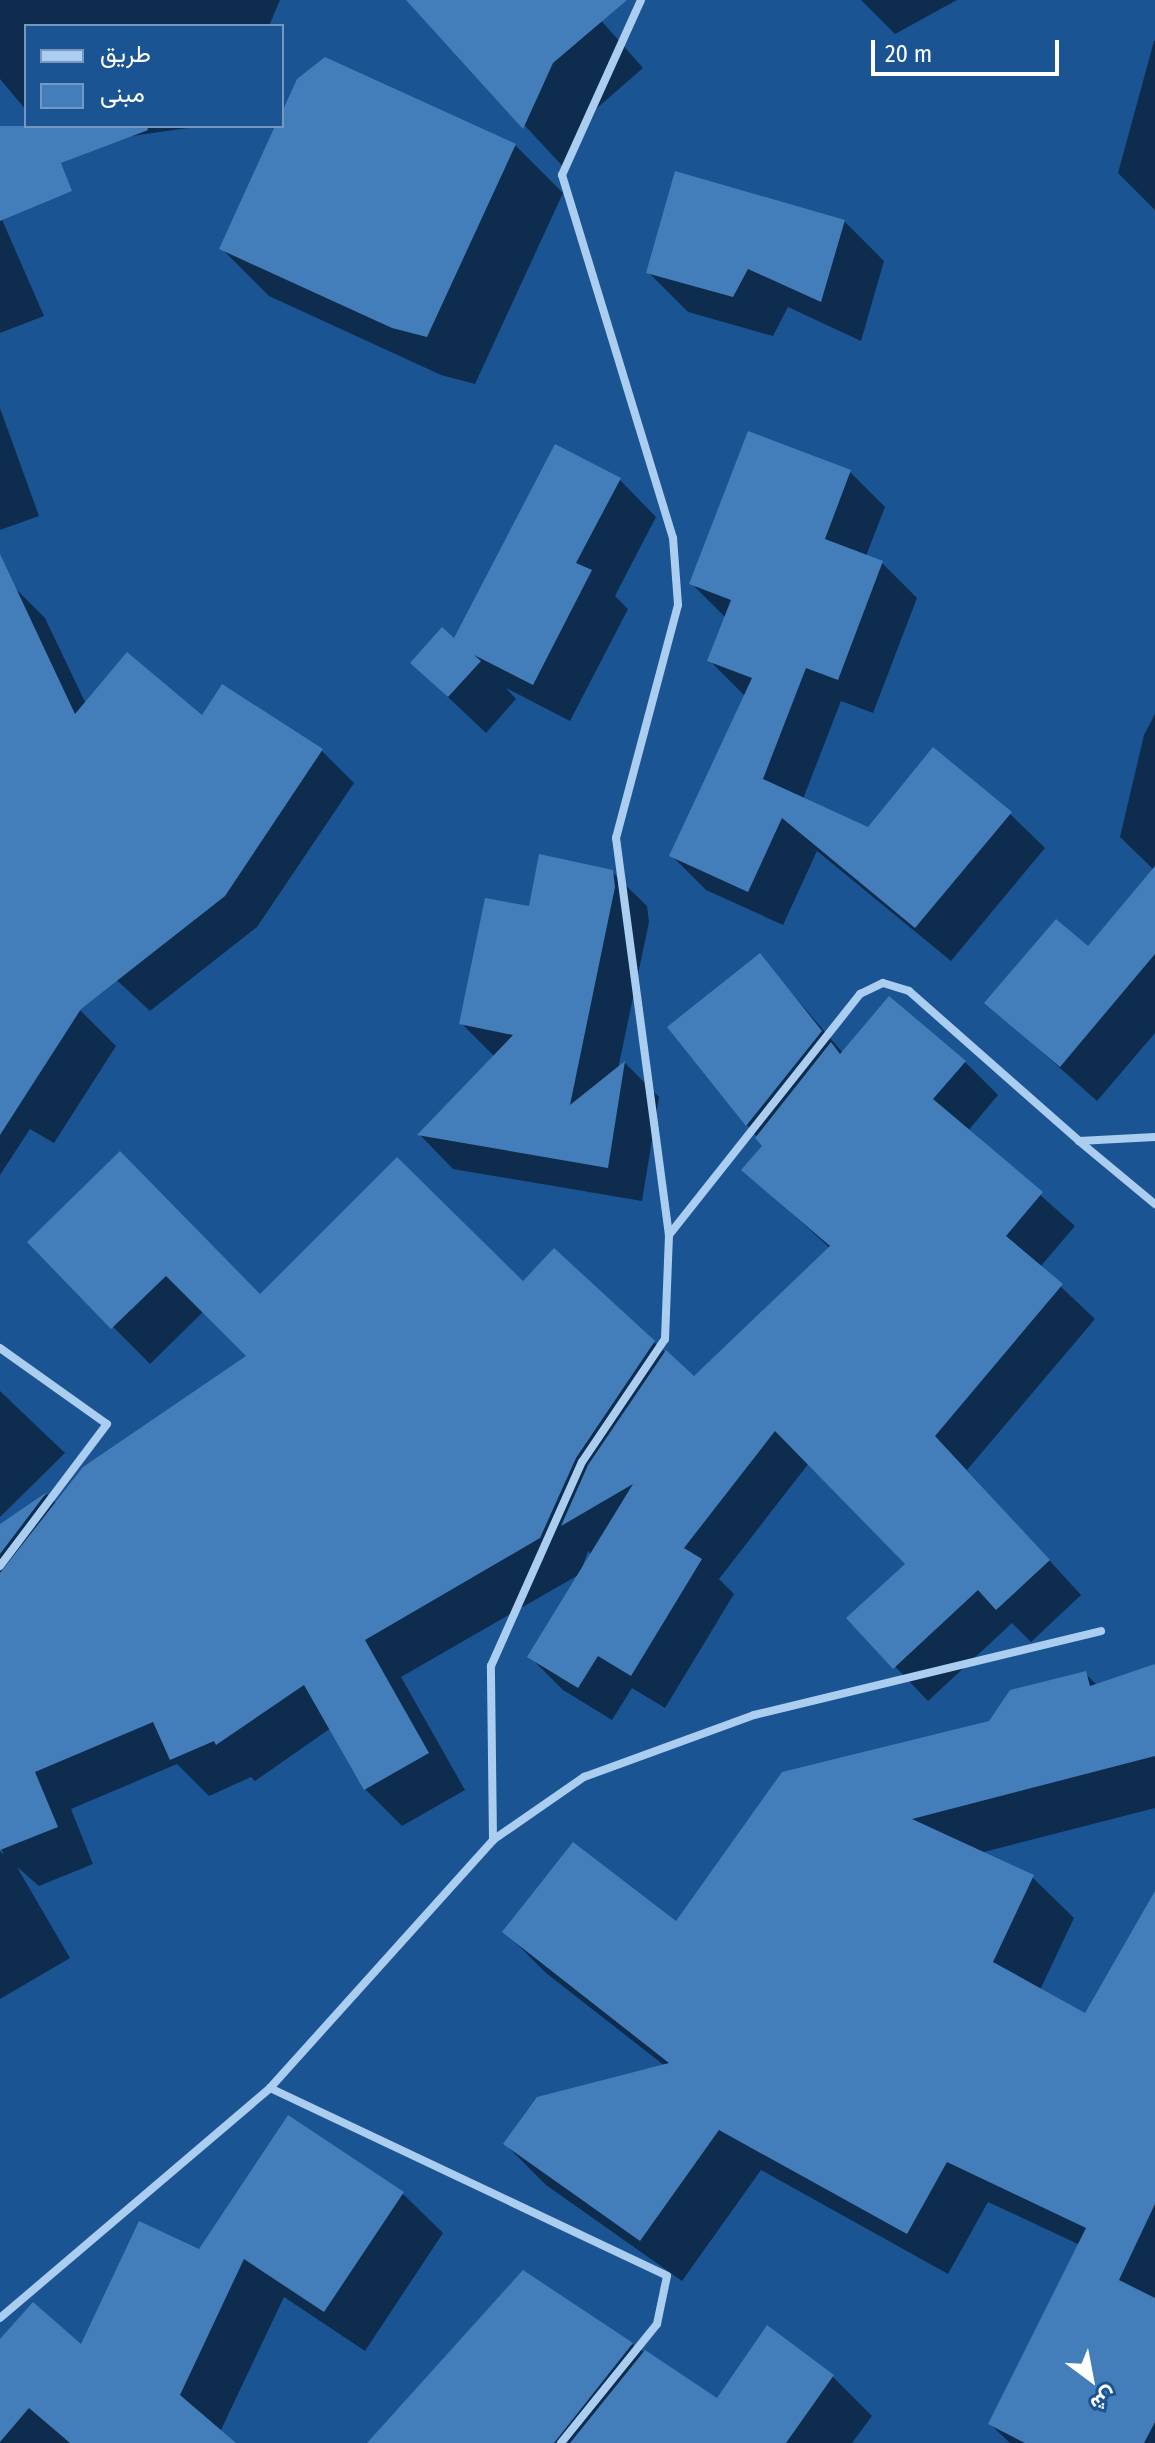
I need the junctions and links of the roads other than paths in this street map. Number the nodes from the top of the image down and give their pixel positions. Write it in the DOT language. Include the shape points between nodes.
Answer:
graph roads {
  1 [pos="641,0"];
  2 [pos="1155,1137"];
  3 [pos="1079,1141"];
  4 [pos="1155,1204"];
  5 [pos="669,1235"];
  6 [pos="0,1348"];
  7 [pos="0,1566"];
  8 [pos="1101,1631"];
  9 [pos="493,1840"];
  10 [pos="270,2088"];
  11 [pos="0,2318"];
  12 [pos="561,2443"];
  1 -- 5 [label="street" via="562,175 673,538 678,605 616,838"];
  2 -- 3 [label="street"];
  3 -- 4 [label="street"];
  3 -- 5 [label="street" via="909,991 883,983 860,994"];
  5 -- 9 [label="street" via="665,1339 582,1462 491,1666"];
  6 -- 7 [label="street" via="107,1424"];
  8 -- 9 [label="street" via="754,1715 584,1777"];
  9 -- 10 [label="street"];
  10 -- 11 [label="street"];
  10 -- 12 [label="street" via="667,2276 657,2324"];
}
